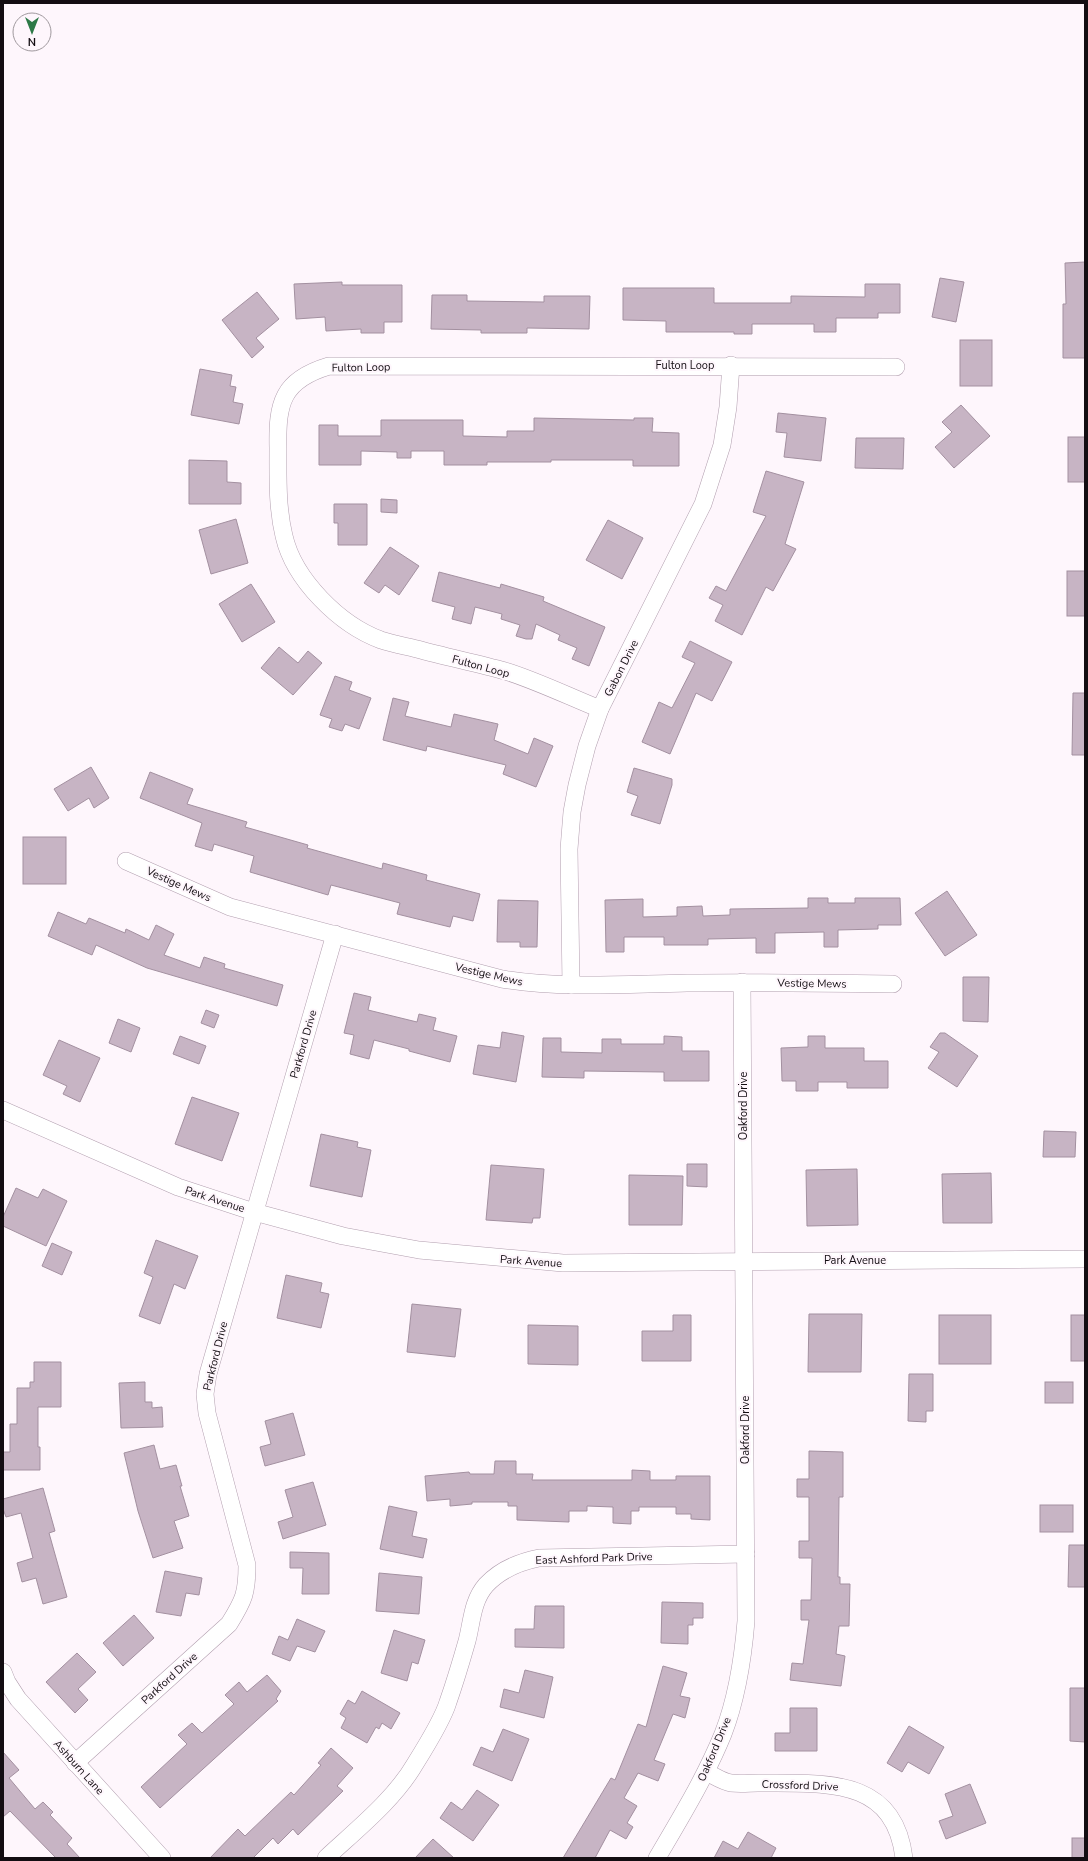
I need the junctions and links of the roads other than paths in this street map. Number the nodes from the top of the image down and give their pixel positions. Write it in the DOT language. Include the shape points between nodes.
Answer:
graph roads {
  1 [pos="731,365"];
  2 [pos="896,367"];
  3 [pos="600,710"];
  4 [pos="126,861"];
  5 [pos="334,934"];
  6 [pos="742,982"];
  7 [pos="893,984"];
  8 [pos="571,985"];
  9 [pos="3,1110"];
  10 [pos="254,1212"];
  11 [pos="1085,1259"];
  12 [pos="744,1261"];
  13 [pos="746,1554"];
  14 [pos="3,1672"];
  15 [pos="75,1763"];
  16 [pos="706,1772"];
  17 [pos="162,1858"];
  18 [pos="326,1858"];
  19 [pos="657,1858"];
  20 [pos="904,1858"];
  1 -- 2 [label="street, Fulton Loop"];
  1 -- 3 [label="street, Gabon Drive" via="722,445 703,504"];
  1 -- 3 [label="street, Fulton Loop" via="329,366 310,372 294,383 282,401 277,426 279,511 284,538 294,561 316,596 347,622 381,640 506,672"];
  3 -- 8 [label="street, Gabon Drive" via="587,746 572,812 569,849"];
  4 -- 5 [label="street, Vestige Mews" via="230,907"];
  5 -- 8 [label="street, Vestige Mews" via="502,979 534,984"];
  5 -- 10 [label="street, Parkford Drive"];
  6 -- 7 [label="street, Vestige Mews"];
  6 -- 8 [label="street, Vestige Mews"];
  6 -- 12 [label="street, Oakford Drive"];
  9 -- 10 [label="street, Park Avenue" via="178,1187"];
  10 -- 12 [label="street, Park Avenue" via="343,1236 419,1250 491,1258 564,1263"];
  10 -- 15 [label="street, Parkford Drive" via="208,1374 205,1394 207,1413 247,1565 247,1587 240,1606 229,1624"];
  11 -- 12 [label="street, Park Avenue"];
  12 -- 13 [label="street, Oakford Drive"];
  13 -- 16 [label="street, Oakford Drive" via="744,1652 723,1732"];
  13 -- 18 [label="street, East Ashford Park Drive" via="539,1558 518,1563 498,1574 476,1601 448,1704 415,1764 372,1817"];
  14 -- 15 [label="street, Ashburn Lane" via="18,1699"];
  15 -- 17 [label="street, Ashburn Lane"];
  16 -- 19 [label="street, Oakford Drive"];
  16 -- 20 [label="street, Crossford Drive" via="730,1783 821,1784 843,1786 865,1794 881,1805 894,1822 902,1843"];
}
